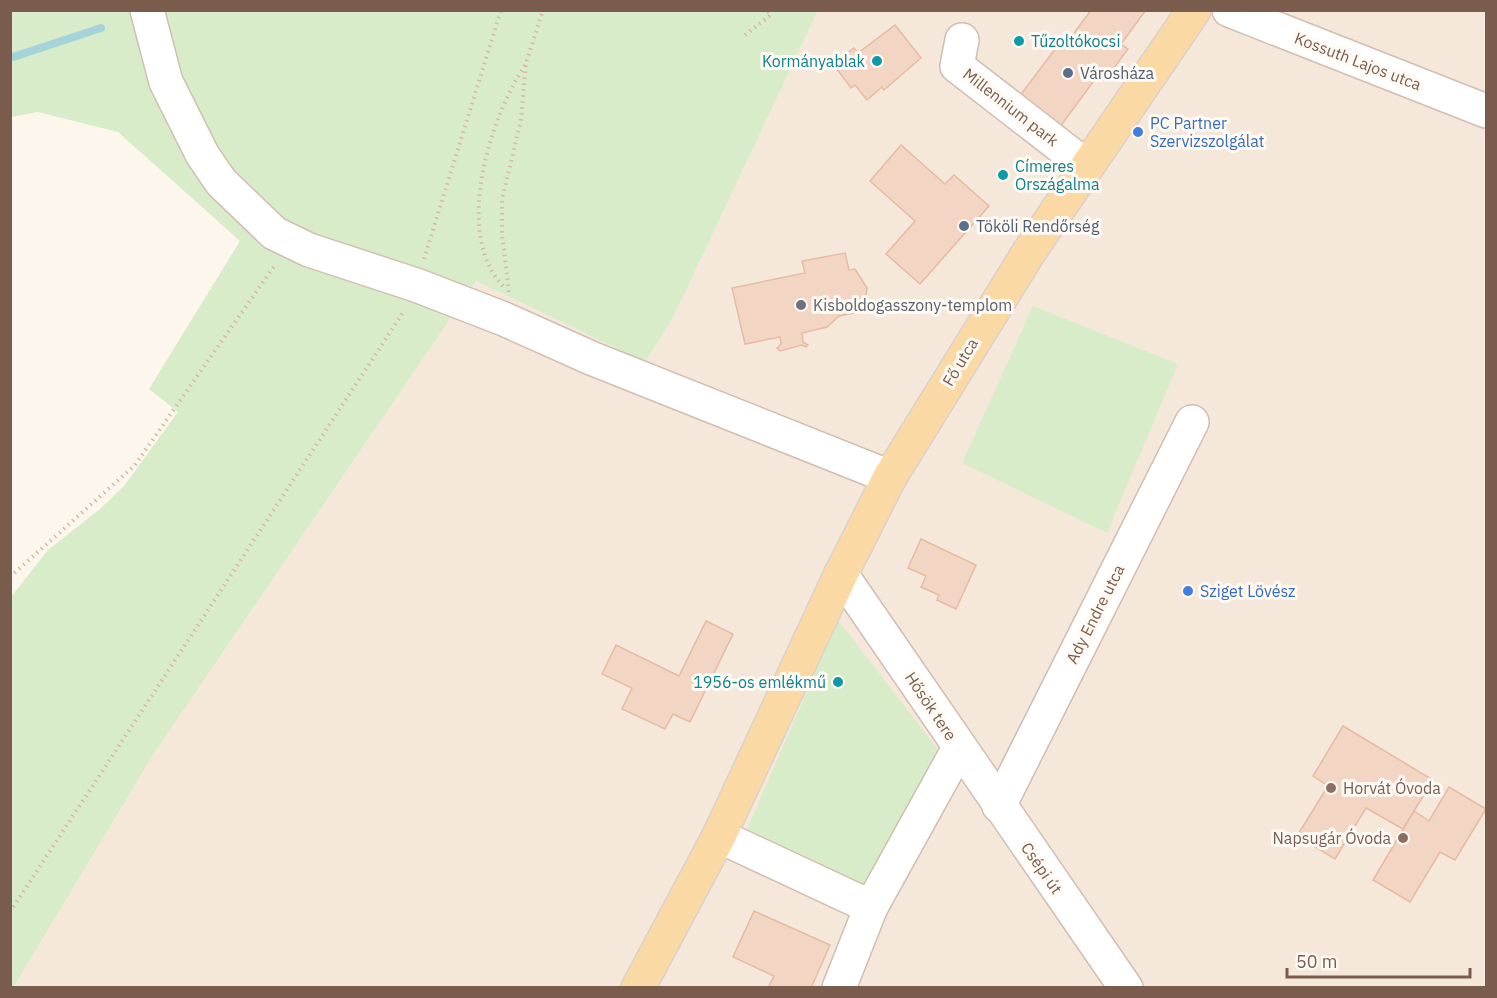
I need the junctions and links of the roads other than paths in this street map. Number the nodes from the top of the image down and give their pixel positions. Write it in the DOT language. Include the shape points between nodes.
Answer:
graph roads {
  1 [pos="147,10"];
  2 [pos="1194,10"];
  3 [pos="1229,10"];
  4 [pos="962,40"];
  5 [pos="1486,111"];
  6 [pos="1086,166"];
  7 [pos="1192,422"];
  8 [pos="890,477"];
  9 [pos="841,574"];
  10 [pos="959,748"];
  11 [pos="999,806"];
  12 [pos="719,836"];
  13 [pos="871,907"];
  14 [pos="638,987"];
  15 [pos="838,987"];
  16 [pos="1126,987"];
  1 -- 8 [label="street" via="166,82 202,154 221,182 274,233 416,285 506,306 591,358"];
  2 -- 6 [label="main road, Fő utca"];
  3 -- 5 [label="street, Kossuth Lajos utca"];
  4 -- 6 [label="street, Millennium park" via="957,66"];
  6 -- 8 [label="main road, Fő utca"];
  7 -- 11 [label="street, Ady Endre utca"];
  8 -- 9 [label="main road, Fő utca"];
  9 -- 10 [label="street, Hősök tere"];
  9 -- 12 [label="main road, Fő utca"];
  10 -- 11 [label="street, Csépi út"];
  10 -- 13 [label="street, Hősök tere"];
  11 -- 16 [label="street, Csépi út"];
  12 -- 13 [label="street"];
  12 -- 14 [label="main road, Fő utca"];
  13 -- 15 [label="street, Hősök tere"];
}
